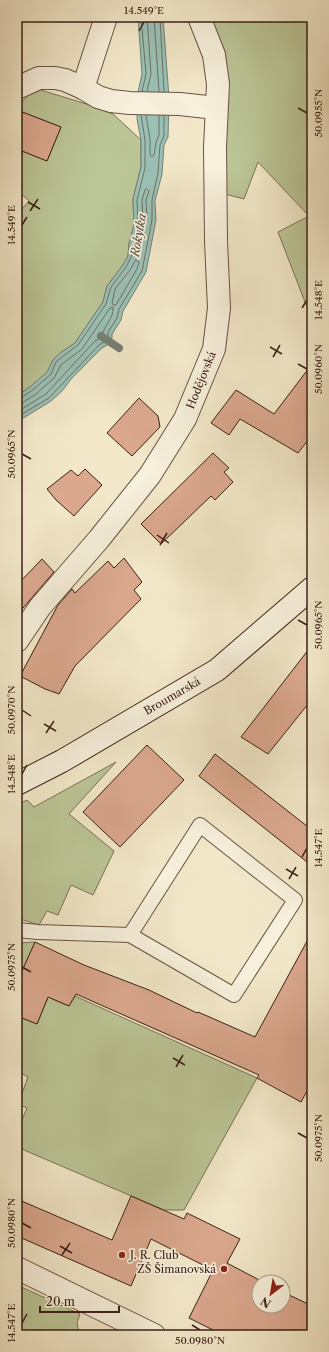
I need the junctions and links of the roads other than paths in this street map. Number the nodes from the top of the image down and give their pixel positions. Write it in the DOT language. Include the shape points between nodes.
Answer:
graph roads {
  1 [pos="106,17"];
  2 [pos="200,17"];
  3 [pos="17,88"];
  4 [pos="83,88"];
  5 [pos="216,108"];
  6 [pos="312,588"];
  7 [pos="17,641"];
  8 [pos="17,784"];
  9 [pos="17,930"];
  10 [pos="130,935"];
  11 [pos="17,1268"];
  12 [pos="154,1335"];
  1 -- 4 [label="street"];
  2 -- 5 [label="street, Hodějovská" via="214,55 218,84"];
  3 -- 4 [label="street" via="39,78 60,79"];
  4 -- 5 [label="street" via="111,101"];
  5 -- 7 [label="street, Hodějovská" via="219,308 214,349 185,419 150,475 40,607"];
  6 -- 8 [label="street, Broumarská" via="217,670 62,761"];
  9 -- 10 [label="lane"];
  10 -- 10 [label="lane" via="200,825 295,900 234,995"];
  11 -- 12 [label="street"];
}
